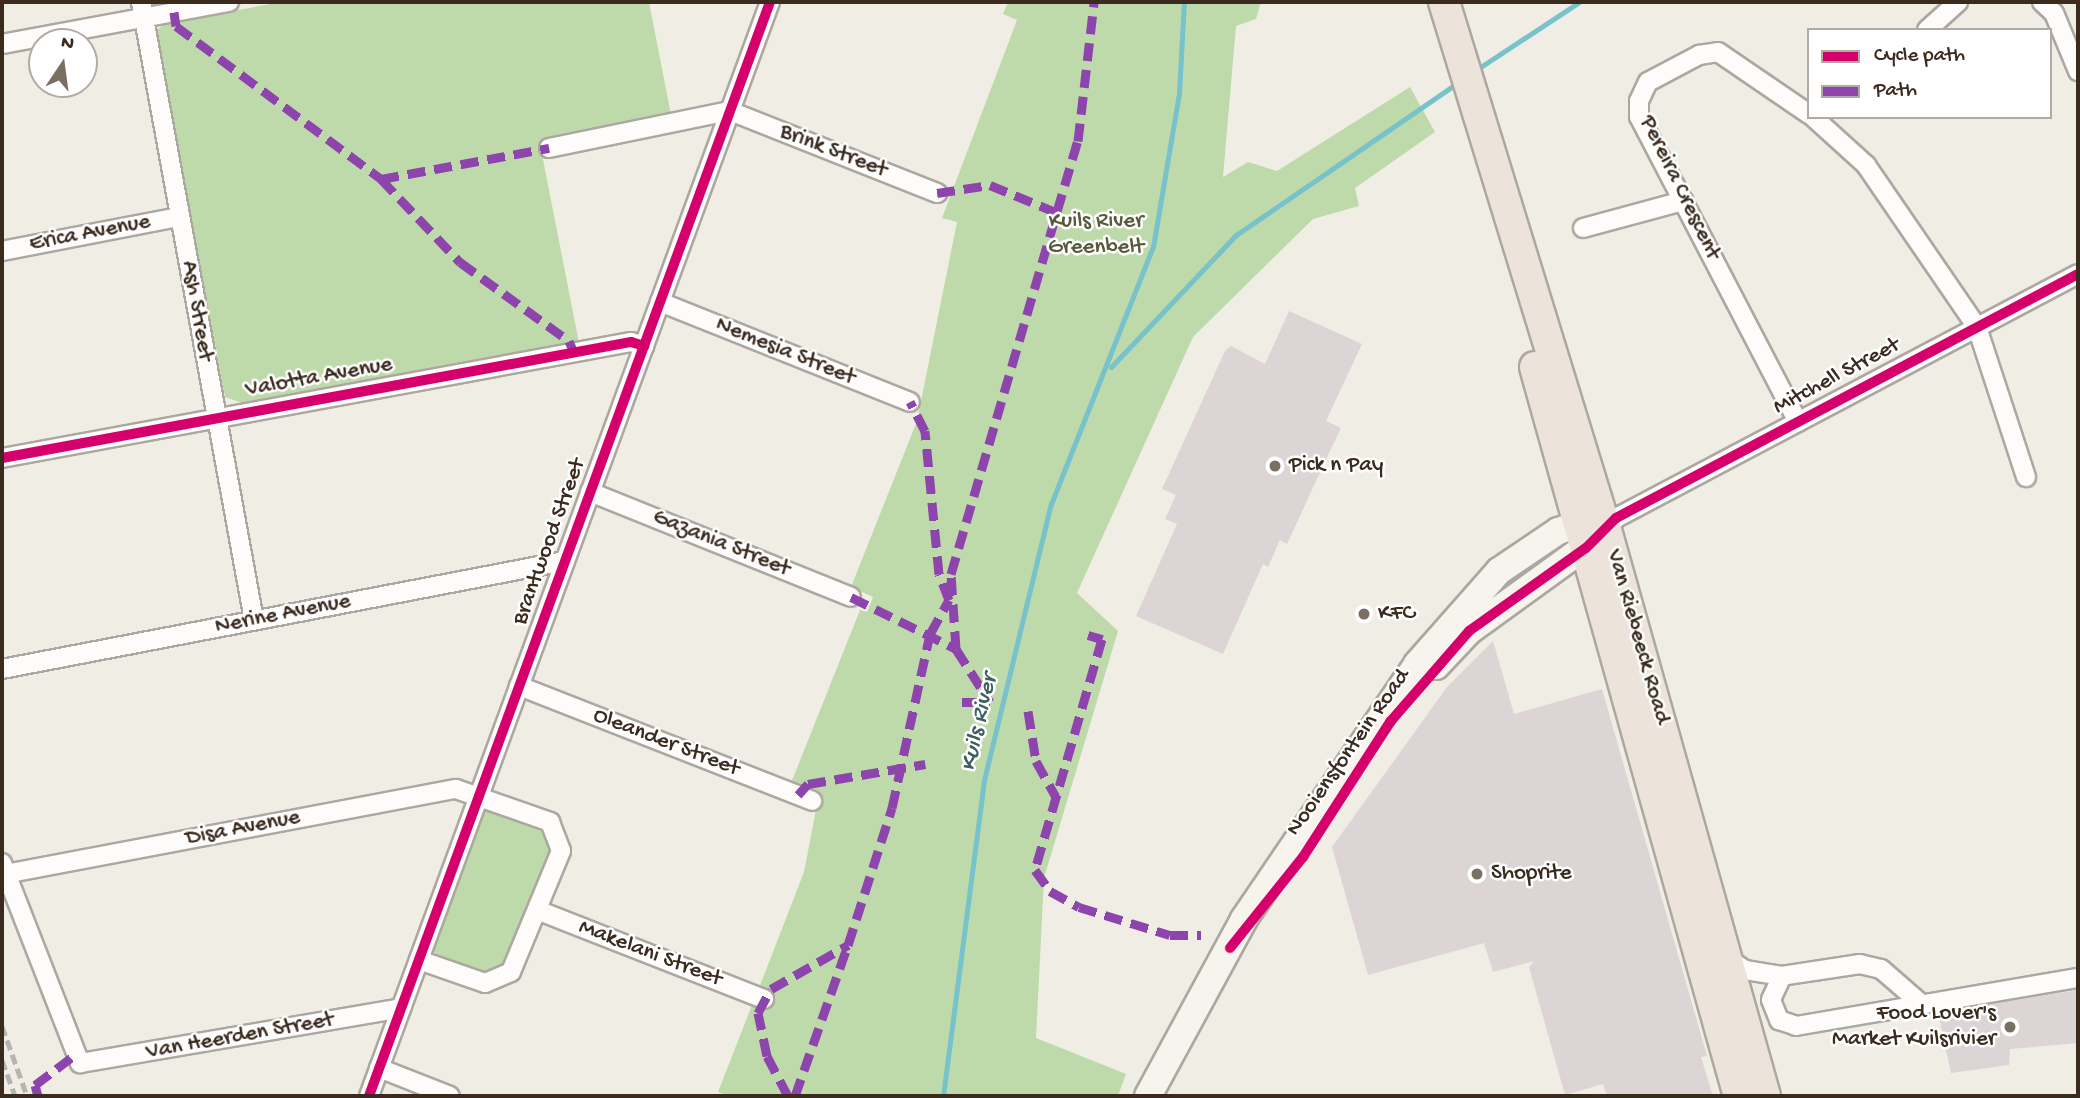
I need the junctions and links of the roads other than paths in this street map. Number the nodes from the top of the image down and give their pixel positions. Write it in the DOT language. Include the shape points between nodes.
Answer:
graph roads {
  1 [pos="229,2"];
  2 [pos="770,2"];
  3 [pos="1444,2"];
  4 [pos="1958,2"];
  5 [pos="2042,2"];
  6 [pos="142,10"];
  7 [pos="1929,28"];
  8 [pos="2,44"];
  9 [pos="2078,71"];
  10 [pos="730,111"];
  11 [pos="1807,113"];
  12 [pos="1814,119"];
  13 [pos="549,148"];
  14 [pos="937,193"];
  15 [pos="1683,201"];
  16 [pos="179,217"];
  17 [pos="1583,228"];
  18 [pos="2,251"];
  19 [pos="2078,274"];
  20 [pos="660,302"];
  21 [pos="1977,327"];
  22 [pos="644,346"];
  23 [pos="910,402"];
  24 [pos="215,418"];
  25 [pos="1798,422"];
  26 [pos="2,458"];
  27 [pos="2026,477"];
  28 [pos="590,492"];
  29 [pos="1598,527"];
  30 [pos="565,561"];
  31 [pos="851,597"];
  32 [pos="254,620"];
  33 [pos="2,668"];
  34 [pos="519,686"];
  35 [pos="480,793"];
  36 [pos="812,801"];
  37 [pos="4,868"];
  38 [pos="537,910"];
  39 [pos="1727,958"];
  40 [pos="419,960"];
  41 [pos="1782,976"];
  42 [pos="2078,978"];
  43 [pos="764,999"];
  44 [pos="1918,1001"];
  45 [pos="401,1008"];
  46 [pos="379,1068"];
  47 [pos="369,1096"];
  48 [pos="450,1096"];
  49 [pos="1148,1096"];
  50 [pos="1739,1096"];
  51 [pos="1765,1096"];
  1 -- 6 [label="street"];
  2 -- 10 [label="street, Brantwood Street"];
  3 -- 29 [label="main road, Van Riebeeck Road" via="1472,103 1471,135"];
  4 -- 7 [label="street"];
  5 -- 9 [label="street" via="2054,13"];
  6 -- 8 [label="street"];
  6 -- 16 [label="street, Ash Street"];
  10 -- 13 [label="street"];
  10 -- 14 [label="street, Brink Street"];
  10 -- 20 [label="street, Brantwood Street"];
  11 -- 15 [label="street, Pereira Crescent" via="1718,52 1648,82 1639,117"];
  12 -- 21 [label="street, Pereira Crescent" via="1866,164"];
  15 -- 17 [label="street"];
  15 -- 25 [label="street, Pereira Crescent"];
  16 -- 18 [label="street, Erica Avenue"];
  16 -- 24 [label="street, Ash Street"];
  19 -- 21 [label="street, Mitchell Street"];
  20 -- 22 [label="street, Brantwood Street"];
  20 -- 23 [label="street, Nemesia Street"];
  21 -- 25 [label="street, Mitchell Street"];
  21 -- 27 [label="street, Pereira Crescent"];
  22 -- 24 [label="street, Valotta Avenue" via="620,344"];
  22 -- 28 [label="street, Brantwood Street"];
  24 -- 26 [label="street, Valotta Avenue"];
  24 -- 32 [label="street, Ash Street"];
  25 -- 29 [label="street, Mitchell Street"];
  28 -- 30 [label="street, Brantwood Street"];
  28 -- 31 [label="street, Gazania Street"];
  29 -- 39 [label="main road, Van Riebeeck Road"];
  29 -- 49 [label="street, Nooiensfontein Road" via="1499,571 1454,618 1286,851 1182,1024"];
  29 -- 50 [label="main road, Van Riebeeck Road"];
  30 -- 32 [label="street, Nerine Avenue"];
  30 -- 34 [label="street, Brantwood Street"];
  32 -- 33 [label="street, Nerine Avenue"];
  34 -- 35 [label="street, Brantwood Street"];
  34 -- 36 [label="street, Oleander Street"];
  35 -- 37 [label="street, Disa Avenue" via="456,789"];
  35 -- 38 [label="street" via="543,818 560,836 561,851"];
  35 -- 40 [label="street, Brantwood Street"];
  37 -- 45 [label="street, Van Heerden Street" via="80,1063"];
  38 -- 40 [label="street" via="514,967 501,980 476,982"];
  38 -- 43 [label="street, Makelani Street"];
  39 -- 41 [label="street" via="1753,973"];
  39 -- 51 [label="main road, Van Riebeeck Road"];
  40 -- 45 [label="street, Brantwood Street"];
  41 -- 44 [label="street" via="1872,965"];
  41 -- 44 [label="street" via="1771,1000 1773,1012 1796,1026"];
  42 -- 44 [label="street"];
  45 -- 46 [label="street, Brantwood Street"];
  46 -- 47 [label="street, Brantwood Street"];
  46 -- 48 [label="street"];
}
